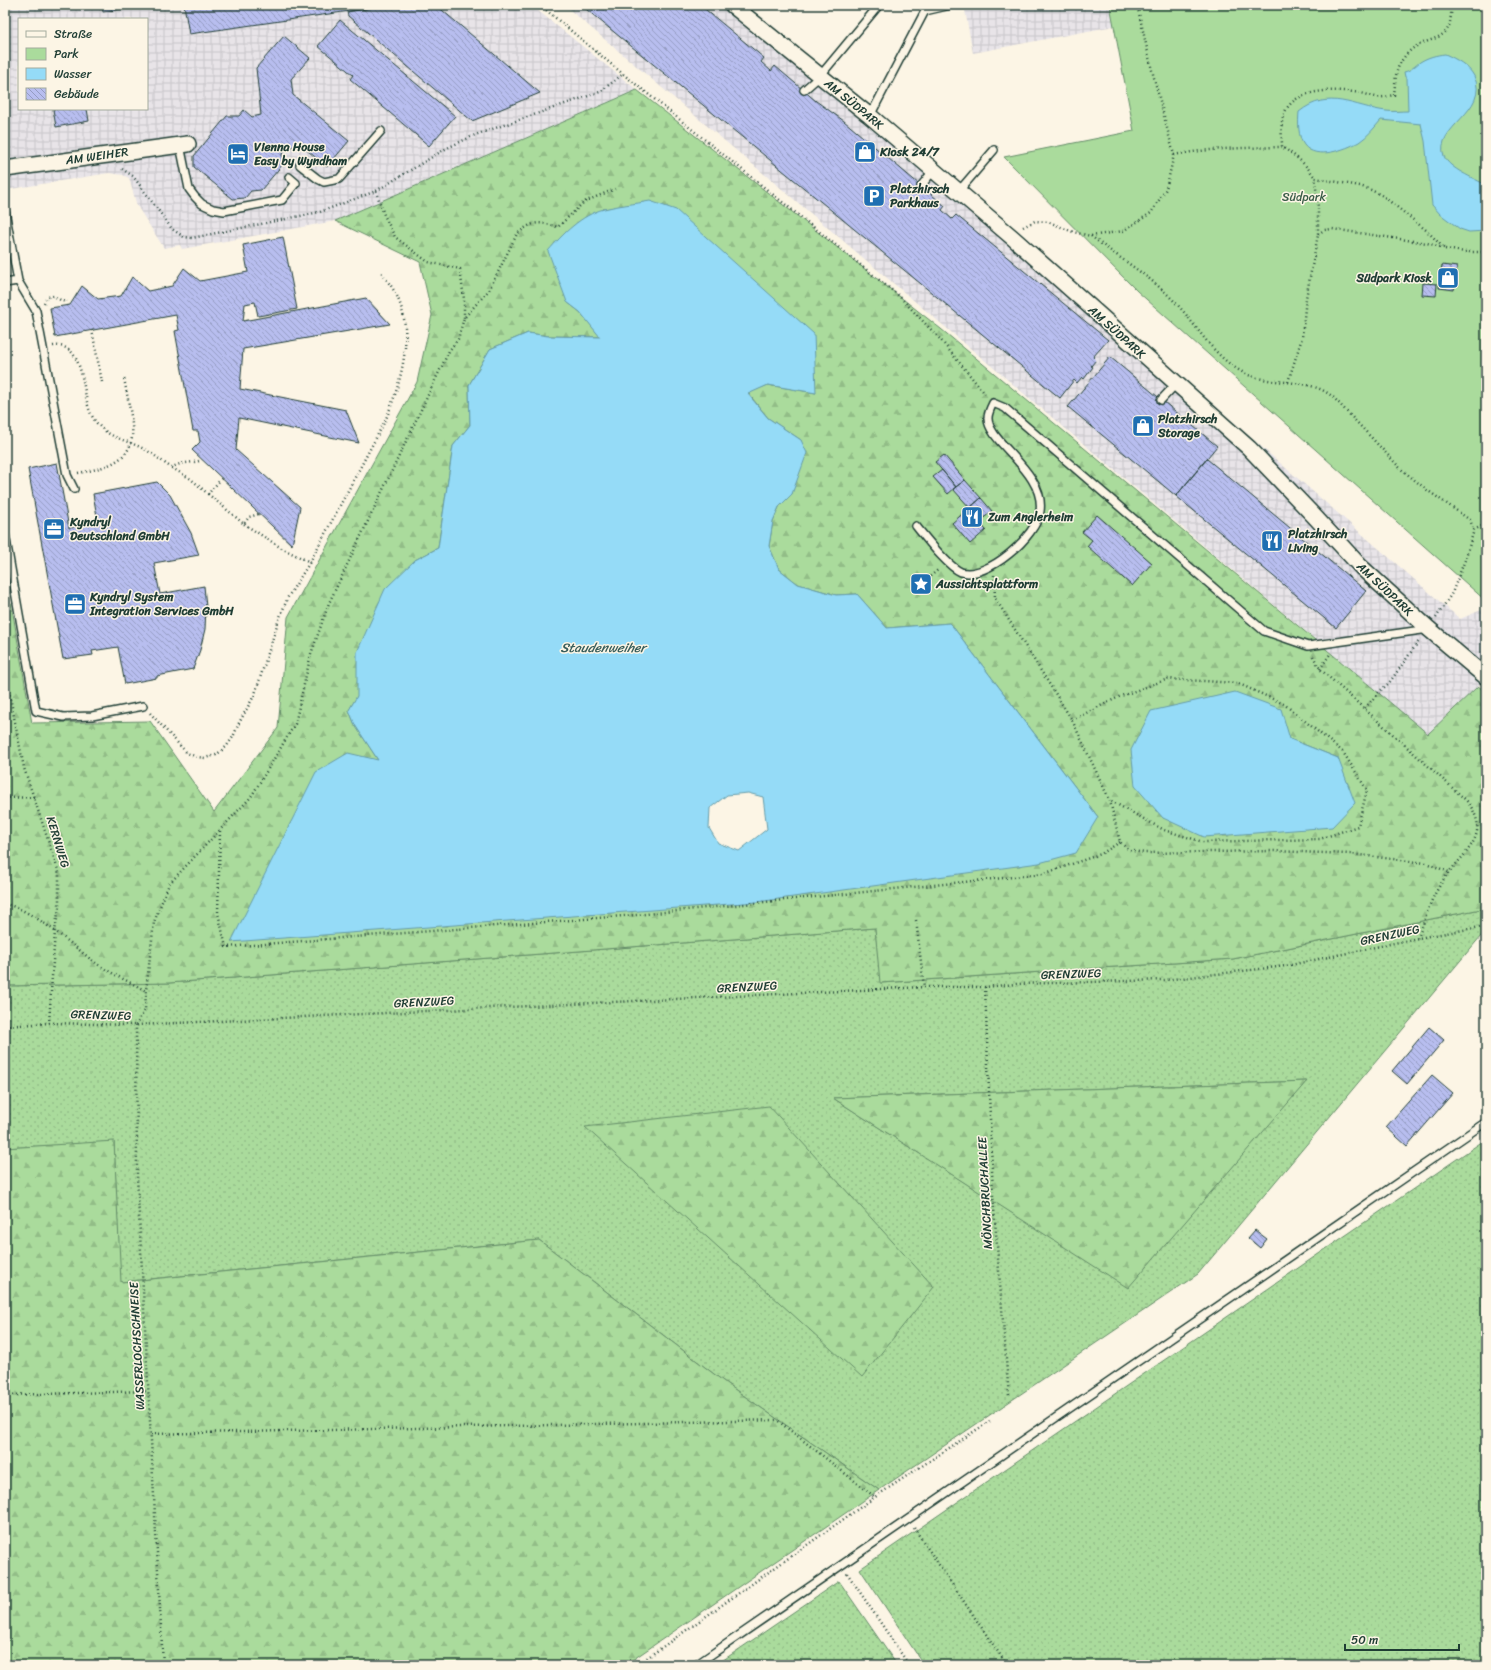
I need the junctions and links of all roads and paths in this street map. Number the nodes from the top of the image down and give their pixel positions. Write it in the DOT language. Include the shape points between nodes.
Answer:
graph roads {
  1 [pos="540,5"];
  2 [pos="732,5"];
  3 [pos="879,5"];
  4 [pos="951,5"];
  5 [pos="1137,5"];
  6 [pos="1452,5"];
  7 [pos="925,8"];
  8 [pos="820,76"];
  9 [pos="804,90"];
  10 [pos="870,116"];
  11 [pos="381,131"];
  12 [pos="184,144"];
  13 [pos="1282,147"];
  14 [pos="994,150"];
  15 [pos="1174,155"];
  16 [pos="300,165"];
  17 [pos="5,169"];
  18 [pos="933,171"];
  19 [pos="289,177"];
  20 [pos="1315,178"];
  21 [pos="921,186"];
  22 [pos="615,189"];
  23 [pos="376,191"];
  24 [pos="958,192"];
  25 [pos="5,211"];
  26 [pos="1318,234"];
  27 [pos="1091,236"];
  28 [pos="1013,238"];
  29 [pos="1445,249"];
  30 [pos="1486,252"];
  31 [pos="381,272"];
  32 [pos="18,281"];
  33 [pos="5,283"];
  34 [pos="67,302"];
  35 [pos="45,310"];
  36 [pos="464,318"];
  37 [pos="92,330"];
  38 [pos="52,346"];
  39 [pos="124,378"];
  40 [pos="102,382"];
  41 [pos="1288,382"];
  42 [pos="1176,384"];
  43 [pos="1161,400"];
  44 [pos="993,403"];
  45 [pos="132,443"];
  46 [pos="202,460"];
  47 [pos="172,468"];
  48 [pos="67,475"];
  49 [pos="222,478"];
  50 [pos="74,489"];
  51 [pos="208,494"];
  52 [pos="259,514"];
  53 [pos="244,524"];
  54 [pos="1486,524"];
  55 [pos="916,526"];
  56 [pos="1474,530"];
  57 [pos="5,534"];
  58 [pos="310,562"];
  59 [pos="948,563"];
  60 [pos="990,566"];
  61 [pos="921,584"];
  62 [pos="1429,629"];
  63 [pos="1308,646"];
  64 [pos="5,671"];
  65 [pos="1486,677"];
  66 [pos="143,706"];
  67 [pos="1365,708"];
  68 [pos="1072,720"];
  69 [pos="34,797"];
  70 [pos="5,798"];
  71 [pos="1110,801"];
  72 [pos="220,831"];
  73 [pos="1120,842"];
  74 [pos="1449,872"];
  75 [pos="5,904"];
  76 [pos="916,920"];
  77 [pos="1486,926"];
  78 [pos="55,931"];
  79 [pos="1418,938"];
  80 [pos="924,987"];
  81 [pos="985,987"];
  82 [pos="146,991"];
  83 [pos="49,1023"];
  84 [pos="136,1025"];
  85 [pos="5,1026"];
  86 [pos="1486,1122"];
  87 [pos="149,1390"];
  88 [pos="5,1394"];
  89 [pos="1009,1397"];
  90 [pos="990,1421"];
  91 [pos="151,1434"];
  92 [pos="875,1497"];
  93 [pos="908,1520"];
  94 [pos="842,1565"];
  95 [pos="164,1665"];
  96 [pos="637,1665"];
  97 [pos="696,1665"];
  98 [pos="909,1665"];
  99 [pos="1007,1665"];
  1 -- 44 [label="path" via="898,295 939,338"];
  2 -- 8 [label="street, AM SÜDPARK"];
  3 -- 8 [label="lane"];
  4 -- 7 [label="lane"];
  5 -- 15 [label="path"];
  6 -- 13 [label="path" via="1449,26 1445,32 1438,38 1419,44 1401,63 1394,95 1376,97 1336,91 1310,93 1299,97 1291,104 1282,121"];
  7 -- 10 [label="lane"];
  8 -- 9 [label="lane"];
  8 -- 10 [label="street, AM SÜDPARK"];
  10 -- 18 [label="street, AM SÜDPARK"];
  11 -- 16 [label="lane" via="339,179 324,182"];
  12 -- 17 [label="street, AM WEIHER"];
  12 -- 19 [label="lane" via="189,189 202,204 213,209 224,211 282,200 296,183"];
  13 -- 15 [label="path" via="1224,149"];
  13 -- 20 [label="path" via="1299,158"];
  14 -- 24 [label="lane"];
  15 -- 27 [label="path" via="1166,189 1151,214 1123,231"];
  18 -- 21 [label="lane"];
  18 -- 24 [label="street, AM SÜDPARK"];
  20 -- 26 [label="path"];
  20 -- 29 [label="path" via="1360,186 1383,196 1426,230"];
  22 -- 36 [label="path" via="584,202 558,227 540,222 524,228 517,234 489,290"];
  23 -- 36 [label="path" via="395,237 428,262 460,269"];
  24 -- 28 [label="street, AM SÜDPARK"];
  25 -- 32 [label="lane"];
  26 -- 29 [label="path" via="1332,229 1427,243"];
  26 -- 41 [label="path" via="1306,298 1302,338"];
  27 -- 28 [label="path" via="1048,222 1035,221 1024,226"];
  27 -- 41 [label="path" via="1160,287 1225,361 1244,373 1266,381"];
  28 -- 42 [label="street, AM SÜDPARK"];
  29 -- 30 [label="path"];
  31 -- 58 [label="path" via="400,302 404,321 404,354 394,399 385,421"];
  32 -- 33 [label="lane"];
  32 -- 48 [label="lane" via="36,311"];
  34 -- 35 [label="path" via="54,296 47,296"];
  36 -- 72 [label="path" via="458,339 446,358 330,603 311,654 295,724 251,797"];
  37 -- 40 [label="path"];
  38 -- 45 [label="path" via="66,347 74,354 79,364 89,408 99,425 106,433"];
  39 -- 45 [label="path"];
  41 -- 56 [label="path" via="1325,390 1333,396 1401,469 1426,490 1470,520"];
  42 -- 43 [label="lane"];
  42 -- 62 [label="street, AM SÜDPARK" via="1249,448 1361,567"];
  44 -- 60 [label="lane" via="988,418 993,431 1031,478 1040,501 1040,511 1035,526 1025,540"];
  44 -- 63 [label="lane" via="1005,408 1264,631"];
  45 -- 47 [label="path"];
  45 -- 48 [label="path" via="124,455 111,464"];
  46 -- 47 [label="path" via="194,463 179,462"];
  47 -- 51 [label="path" via="188,476"];
  48 -- 50 [label="lane"];
  49 -- 51 [label="path"];
  51 -- 53 [label="path"];
  52 -- 53 [label="path" via="250,517"];
  53 -- 58 [label="path" via="283,549"];
  54 -- 56 [label="path"];
  55 -- 59 [label="lane"];
  56 -- 62 [label="path" via="1452,593"];
  57 -- 66 [label="lane" via="36,711 63,717 92,716"];
  58 -- 66 [label="path" via="285,603 255,694 226,748 205,758 187,753"];
  59 -- 60 [label="lane" via="961,572 976,571"];
  59 -- 61 [label="path"];
  60 -- 68 [label="path" via="994,574 995,598"];
  62 -- 63 [label="lane"];
  62 -- 65 [label="street, AM SÜDPARK"];
  62 -- 67 [label="path" via="1389,683"];
  63 -- 67 [label="path" via="1320,669"];
  64 -- 69 [label="path, KERNWEG" via="24,768"];
  67 -- 74 [label="path" via="1475,809 1479,830 1474,845"];
  68 -- 71 [label="path"];
  68 -- 71 [label="path" via="1121,696 1168,679 1237,683 1284,704 1343,752 1367,790 1358,826 1320,839 1202,842 1164,830"];
  69 -- 70 [label="path"];
  69 -- 78 [label="path, KERNWEG" via="59,873 59,907"];
  71 -- 73 [label="path"];
  72 -- 73 [label="path" via="218,913 226,947 636,915 1043,874 1101,854"];
  72 -- 82 [label="path" via="169,884 154,922"];
  73 -- 74 [label="path" via="1129,850 1144,853 1274,851 1351,854 1426,864"];
  74 -- 79 [label="path" via="1435,894"];
  75 -- 78 [label="path" via="15,906"];
  76 -- 80 [label="path"];
  77 -- 79 [label="path, GRENZWEG"];
  78 -- 82 [label="path" via="99,965"];
  78 -- 83 [label="path, KERNWEG"];
  79 -- 81 [label="path, GRENZWEG" via="1278,967 1164,980"];
  80 -- 81 [label="path, GRENZWEG"];
  80 -- 84 [label="path, GRENZWEG"];
  81 -- 89 [label="path, MÖNCHBRUCHALLEE" via="993,1195"];
  82 -- 84 [label="path" via="145,1010"];
  83 -- 84 [label="path, GRENZWEG"];
  83 -- 85 [label="path, GRENZWEG"];
  84 -- 87 [label="path, WASSERLOCHSCHNEISE" via="137,1177"];
  86 -- 93 [label="lane"];
  87 -- 88 [label="path"];
  87 -- 91 [label="path, WASSERLOCHSCHNEISE"];
  90 -- 92 [label="path"];
  91 -- 92 [label="path" via="777,1420"];
  91 -- 95 [label="path, WASSERLOCHSCHNEISE"];
  92 -- 96 [label="path"];
  93 -- 94 [label="lane"];
  93 -- 99 [label="path"];
  94 -- 97 [label="lane"];
  94 -- 98 [label="path"];
}
